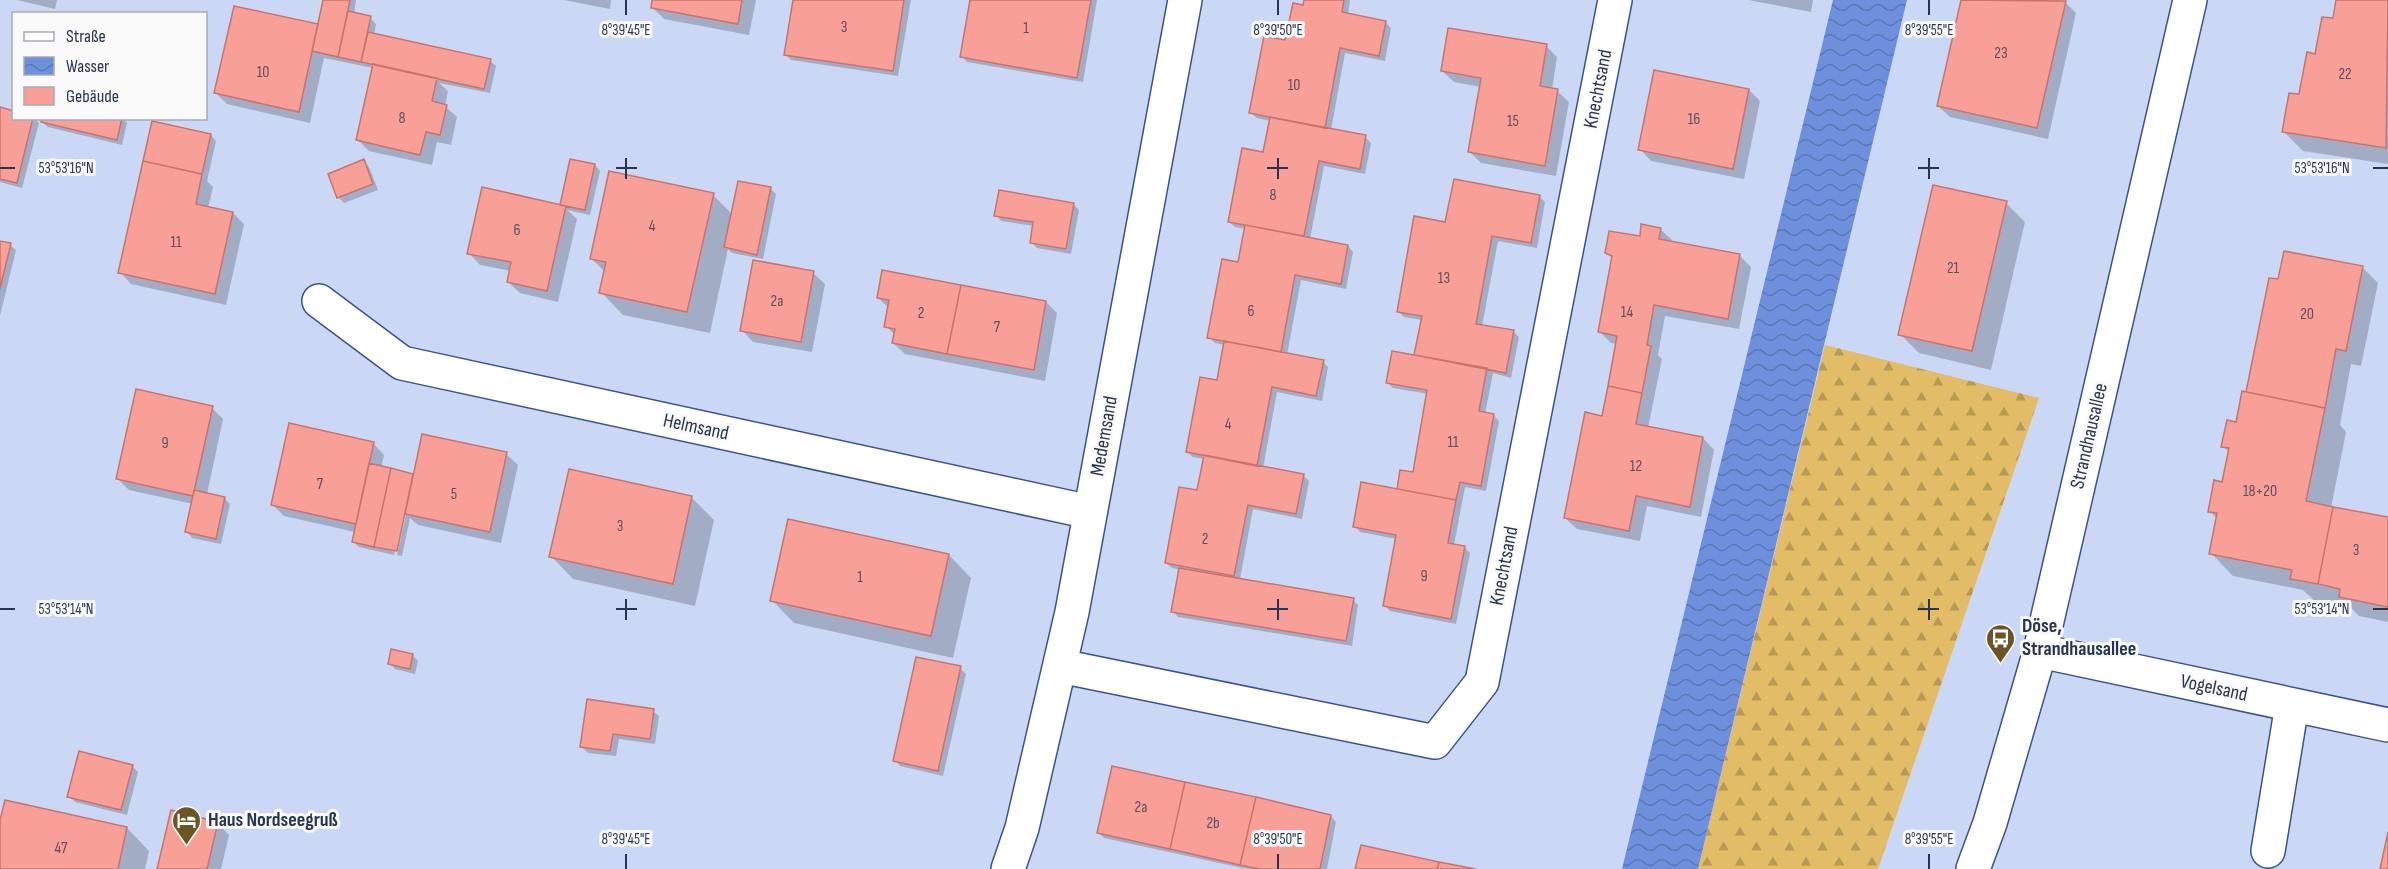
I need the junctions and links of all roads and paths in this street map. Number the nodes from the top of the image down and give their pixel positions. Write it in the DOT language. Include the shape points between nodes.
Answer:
graph roads {
  1 [pos="1185,0"];
  2 [pos="1615,0"];
  3 [pos="2190,0"];
  4 [pos="319,301"];
  5 [pos="1090,512"];
  6 [pos="2040,651"];
  7 [pos="1060,666"];
  8 [pos="2292,705"];
  9 [pos="2388,725"];
  10 [pos="2268,851"];
  11 [pos="1008,869"];
  12 [pos="1973,869"];
  1 -- 5 [label="street, Medemsand"];
  2 -- 7 [label="street, Knechtsand" via="1482,682 1435,742"];
  3 -- 6 [label="street, Strandhausallee"];
  4 -- 5 [label="street, Helmsand" via="402,363"];
  5 -- 7 [label="street, Medemsand"];
  6 -- 8 [label="street, Vogelsand"];
  6 -- 12 [label="street, Strandhausallee"];
  7 -- 11 [label="street, Medemsand" via="1022,828"];
  8 -- 9 [label="street, Vogelsand"];
  8 -- 10 [label="street"];
}
